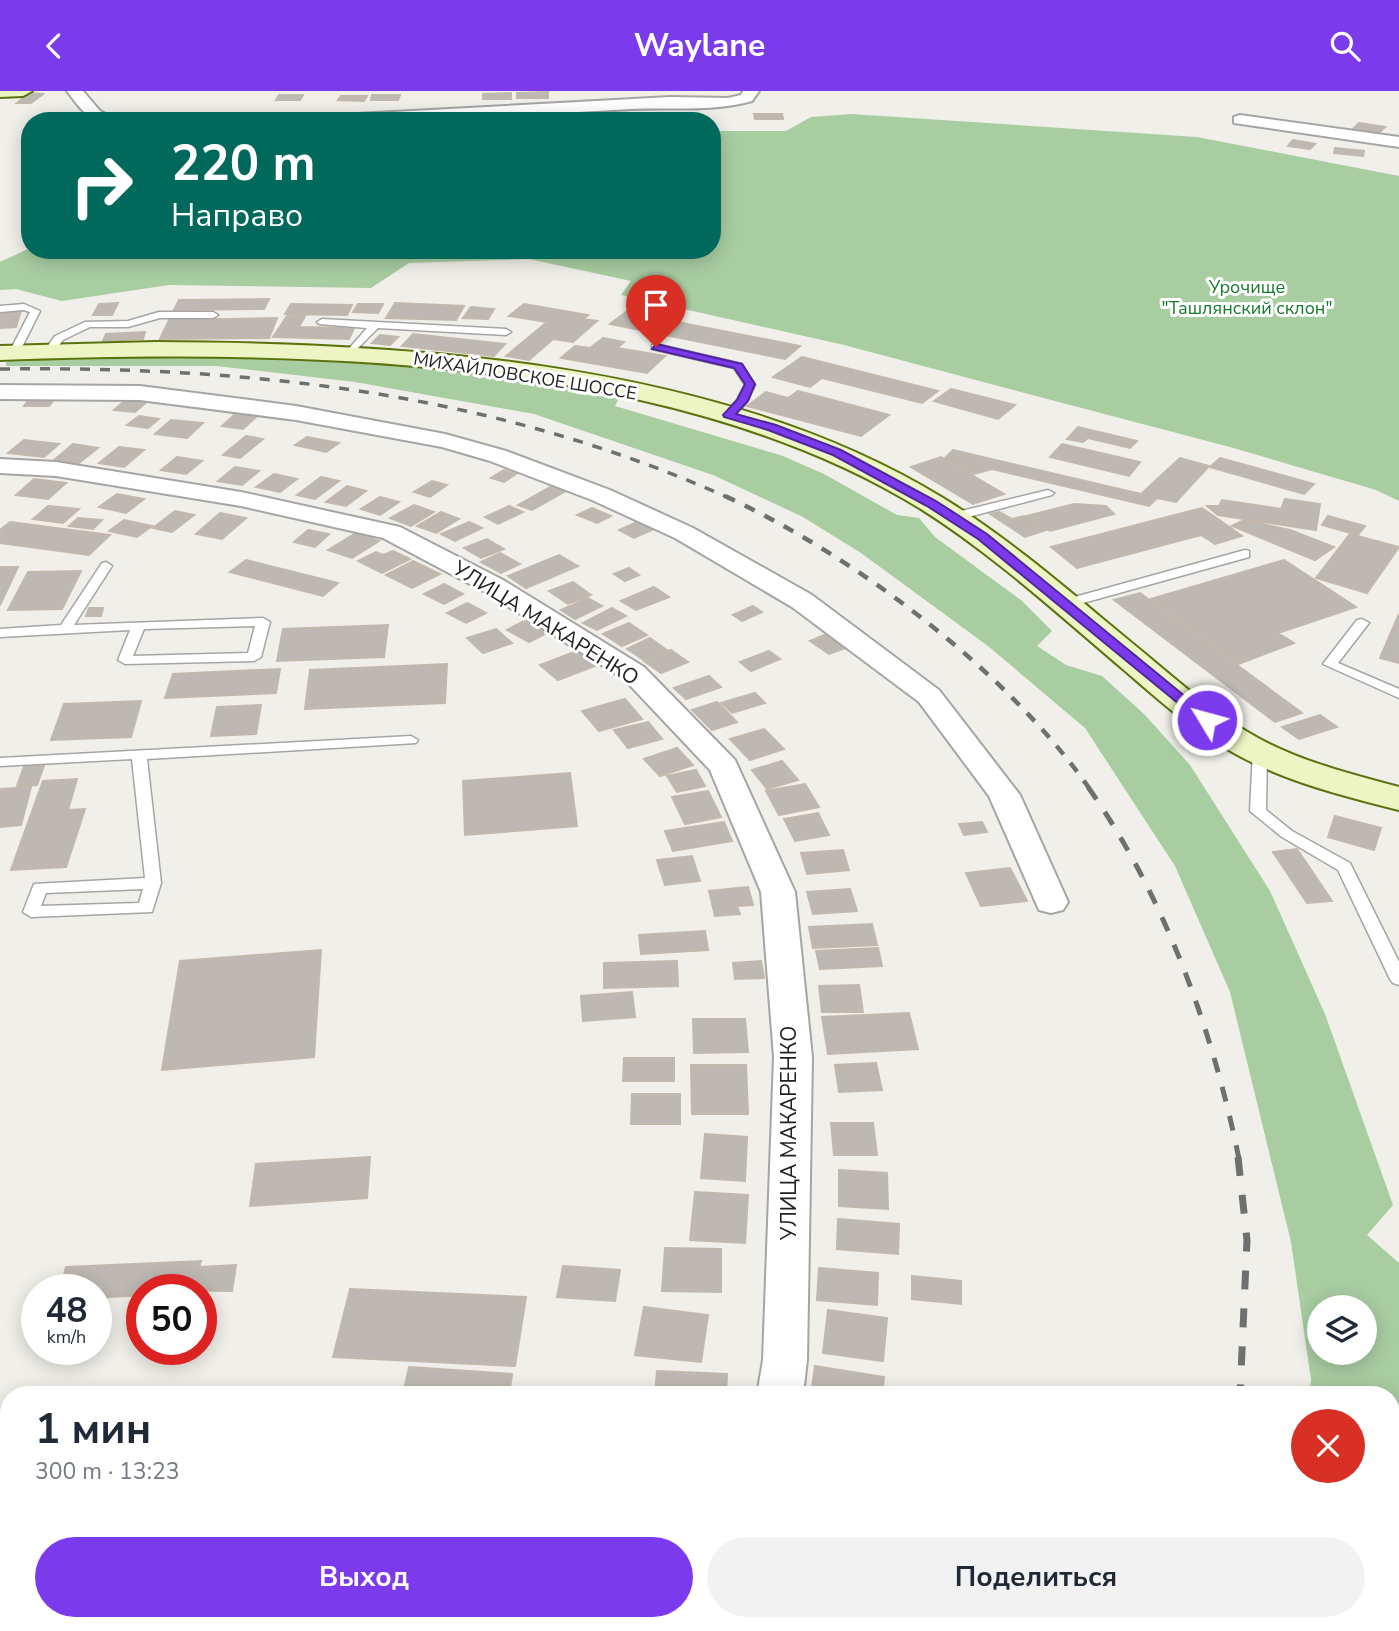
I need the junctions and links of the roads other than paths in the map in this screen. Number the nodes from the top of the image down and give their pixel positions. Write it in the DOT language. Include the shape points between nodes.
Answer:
graph roads {
  1 [pos="23,91"];
  2 [pos="75,91"];
  3 [pos="751,91"];
  4 [pos="0,92"];
  5 [pos="92,112"];
  6 [pos="485,112"];
  7 [pos="1240,120"];
  8 [pos="1399,142"];
  9 [pos="0,309"];
  10 [pos="213,315"];
  11 [pos="322,322"];
  12 [pos="375,325"];
  13 [pos="506,332"];
  14 [pos="656,347"];
  15 [pos="49,351"];
  16 [pos="351,352"];
  17 [pos="7,353"];
  18 [pos="0,392"];
  19 [pos="728,415"];
  20 [pos="0,466"];
  21 [pos="1048,493"];
  22 [pos="953,517"];
  23 [pos="1245,554"];
  24 [pos="106,566"];
  25 [pos="1065,604"];
  26 [pos="1362,623"];
  27 [pos="139,625"];
  28 [pos="65,629"];
  29 [pos="0,633"];
  30 [pos="1399,694"];
  31 [pos="411,740"];
  32 [pos="1260,751"];
  33 [pos="139,754"];
  34 [pos="0,762"];
  35 [pos="1399,799"];
  36 [pos="153,883"];
  37 [pos="1051,902"];
  38 [pos="1399,979"];
  39 [pos="781,1386"];
  1 -- 4 [label="main road"];
  2 -- 5 [label="street"];
  3 -- 6 [label="street" via="747,98 729,103"];
  7 -- 8 [label="street"];
  9 -- 17 [label="lane" via="35,311"];
  10 -- 15 [label="lane" via="159,315 128,324 88,324 59,338"];
  11 -- 12 [label="lane"];
  12 -- 13 [label="lane"];
  12 -- 16 [label="lane"];
  14 -- 19 [label="lane" via="738,366 750,384"];
  15 -- 16 [label="main road, МИХАЙЛОВСКОЕ ШОССЕ"];
  15 -- 17 [label="main road, МИХАЙЛОВСКОЕ ШОССЕ"];
  16 -- 19 [label="main road, МИХАЙЛОВСКОЕ ШОССЕ" via="575,380"];
  18 -- 37 [label="street" via="141,393 296,412 444,441 601,495 684,533 802,601 929,696 1004,795"];
  19 -- 22 [label="main road, МИХАЙЛОВСКОЕ ШОССЕ" via="772,427 858,462"];
  20 -- 39 [label="street, УЛИЦА МАКАРЕНКО" via="56,469 241,499 391,532 494,586 634,673 724,767 778,892 793,1056"];
  21 -- 22 [label="lane"];
  22 -- 25 [label="main road, МИХАЙЛОВСКОЕ ШОССЕ"];
  23 -- 25 [label="lane"];
  24 -- 28 [label="lane"];
  25 -- 32 [label="main road, МИХАЙЛОВСКОЕ ШОССЕ" via="1185,704 1229,736"];
  26 -- 30 [label="lane" via="1330,664"];
  27 -- 27 [label="lane" via="249,622 263,622 254,657 125,660"];
  27 -- 28 [label="lane"];
  28 -- 29 [label="lane"];
  31 -- 33 [label="lane"];
  32 -- 35 [label="main road, МИХАЙЛОВСКОЕ ШОССЕ" via="1280,762"];
  32 -- 38 [label="lane" via="1258,811 1344,867"];
  33 -- 34 [label="lane"];
  33 -- 36 [label="lane"];
  36 -- 36 [label="lane" via="40,888 32,912 146,908"];
}
